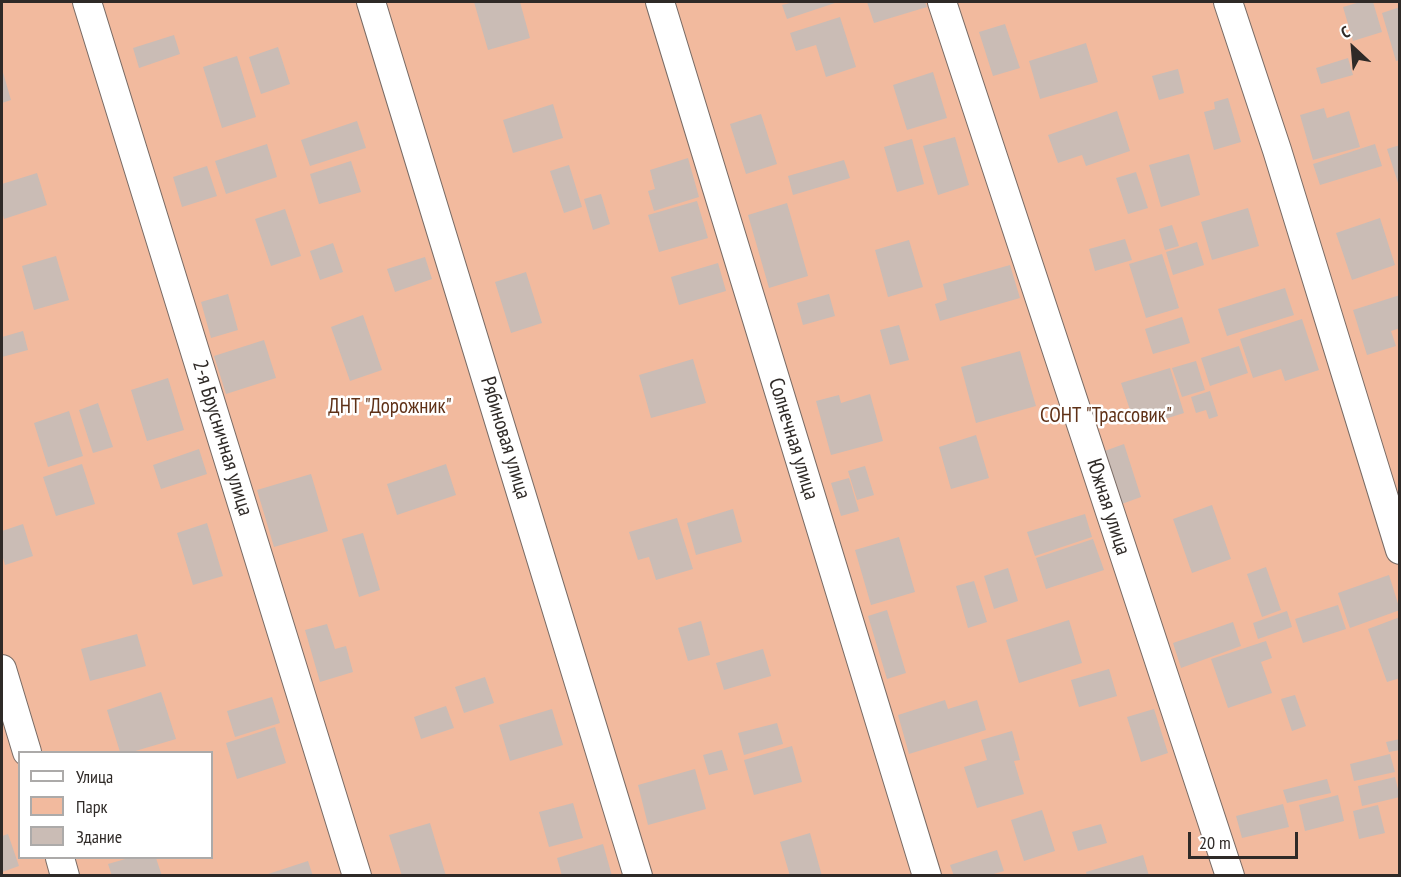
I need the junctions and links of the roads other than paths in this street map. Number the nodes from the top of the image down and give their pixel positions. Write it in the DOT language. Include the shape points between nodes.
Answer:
graph roads {
  1 [pos="87,2"];
  2 [pos="371,2"];
  3 [pos="660,2"];
  4 [pos="942,2"];
  5 [pos="1228,2"];
  6 [pos="1400,550"];
  7 [pos="2,669"];
  8 [pos="26,751"];
  9 [pos="60,859"];
  10 [pos="65,876"];
  11 [pos="357,876"];
  12 [pos="638,876"];
  13 [pos="927,876"];
  14 [pos="1230,876"];
  1 -- 11 [label="street, 2-я Брусничная улица"];
  2 -- 12 [label="street, Рябиновая улица"];
  3 -- 13 [label="street, Солнечная улица"];
  4 -- 14 [label="street, Южная улица"];
  5 -- 6 [label="street"];
  7 -- 8 [label="street"];
  9 -- 10 [label="street"];
}
